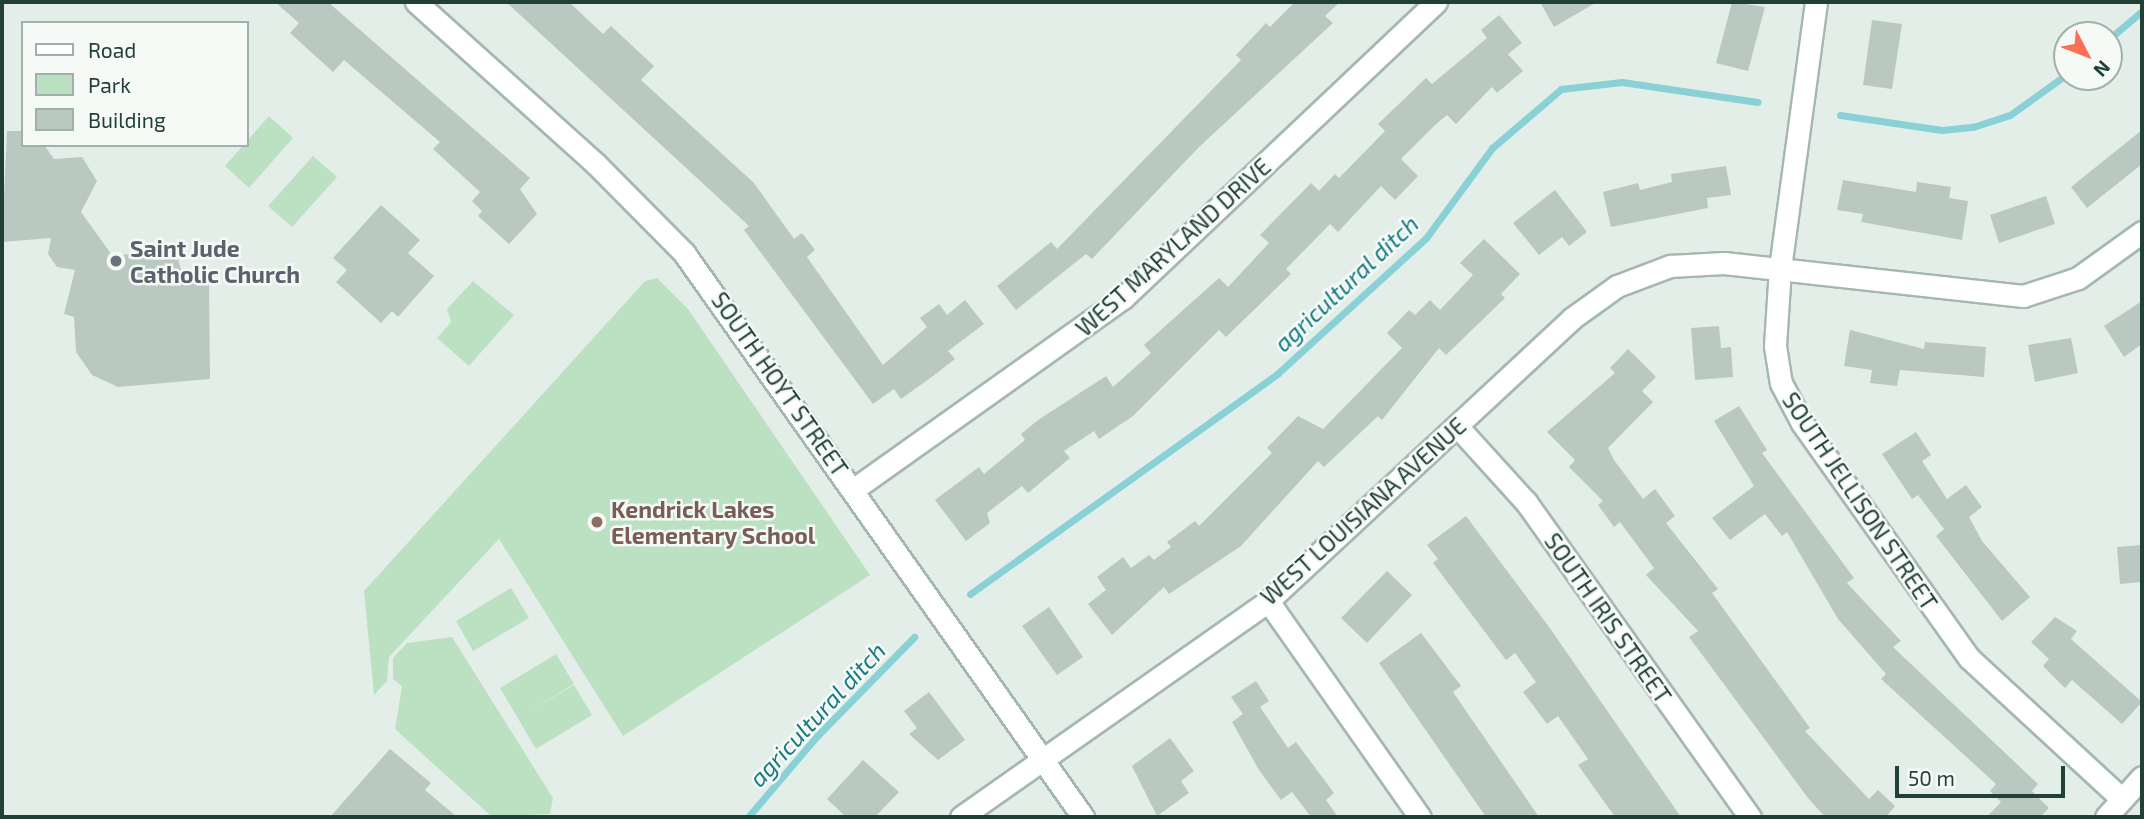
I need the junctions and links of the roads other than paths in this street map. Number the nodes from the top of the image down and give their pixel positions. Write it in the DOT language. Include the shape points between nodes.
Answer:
graph roads {
  1 [pos="416,2"];
  2 [pos="1436,2"];
  3 [pos="1816,2"];
  4 [pos="2142,232"];
  5 [pos="1780,268"];
  6 [pos="1457,426"];
  7 [pos="855,489"];
  8 [pos="1268,601"];
  9 [pos="1040,756"];
  10 [pos="2142,777"];
  11 [pos="2123,799"];
  12 [pos="961,817"];
  13 [pos="1083,817"];
  14 [pos="1420,817"];
  15 [pos="1749,817"];
  16 [pos="2106,817"];
  1 -- 7 [label="street, SOUTH HOYT STREET" via="603,170 684,253"];
  2 -- 7 [label="street, WEST MARYLAND DRIVE" via="1123,298"];
  3 -- 5 [label="street, SOUTH JELLISON STREET"];
  4 -- 5 [label="street, WEST LOUISIANA AVENUE" via="2078,278 2023,296"];
  5 -- 6 [label="street, WEST LOUISIANA AVENUE" via="1692,263 1626,282 1571,319"];
  5 -- 11 [label="street, SOUTH JELLISON STREET" via="1776,359 1795,413 1969,658"];
  6 -- 8 [label="street, WEST LOUISIANA AVENUE"];
  6 -- 15 [label="street, SOUTH IRIS STREET" via="1526,502"];
  7 -- 9 [label="street, SOUTH HOYT STREET"];
  8 -- 9 [label="street, WEST LOUISIANA AVENUE"];
  8 -- 14 [label="street"];
  9 -- 12 [label="street, WEST LOUISIANA AVENUE"];
  9 -- 13 [label="street, SOUTH HOYT STREET"];
  10 -- 11 [label="street"];
  11 -- 16 [label="street"];
}
